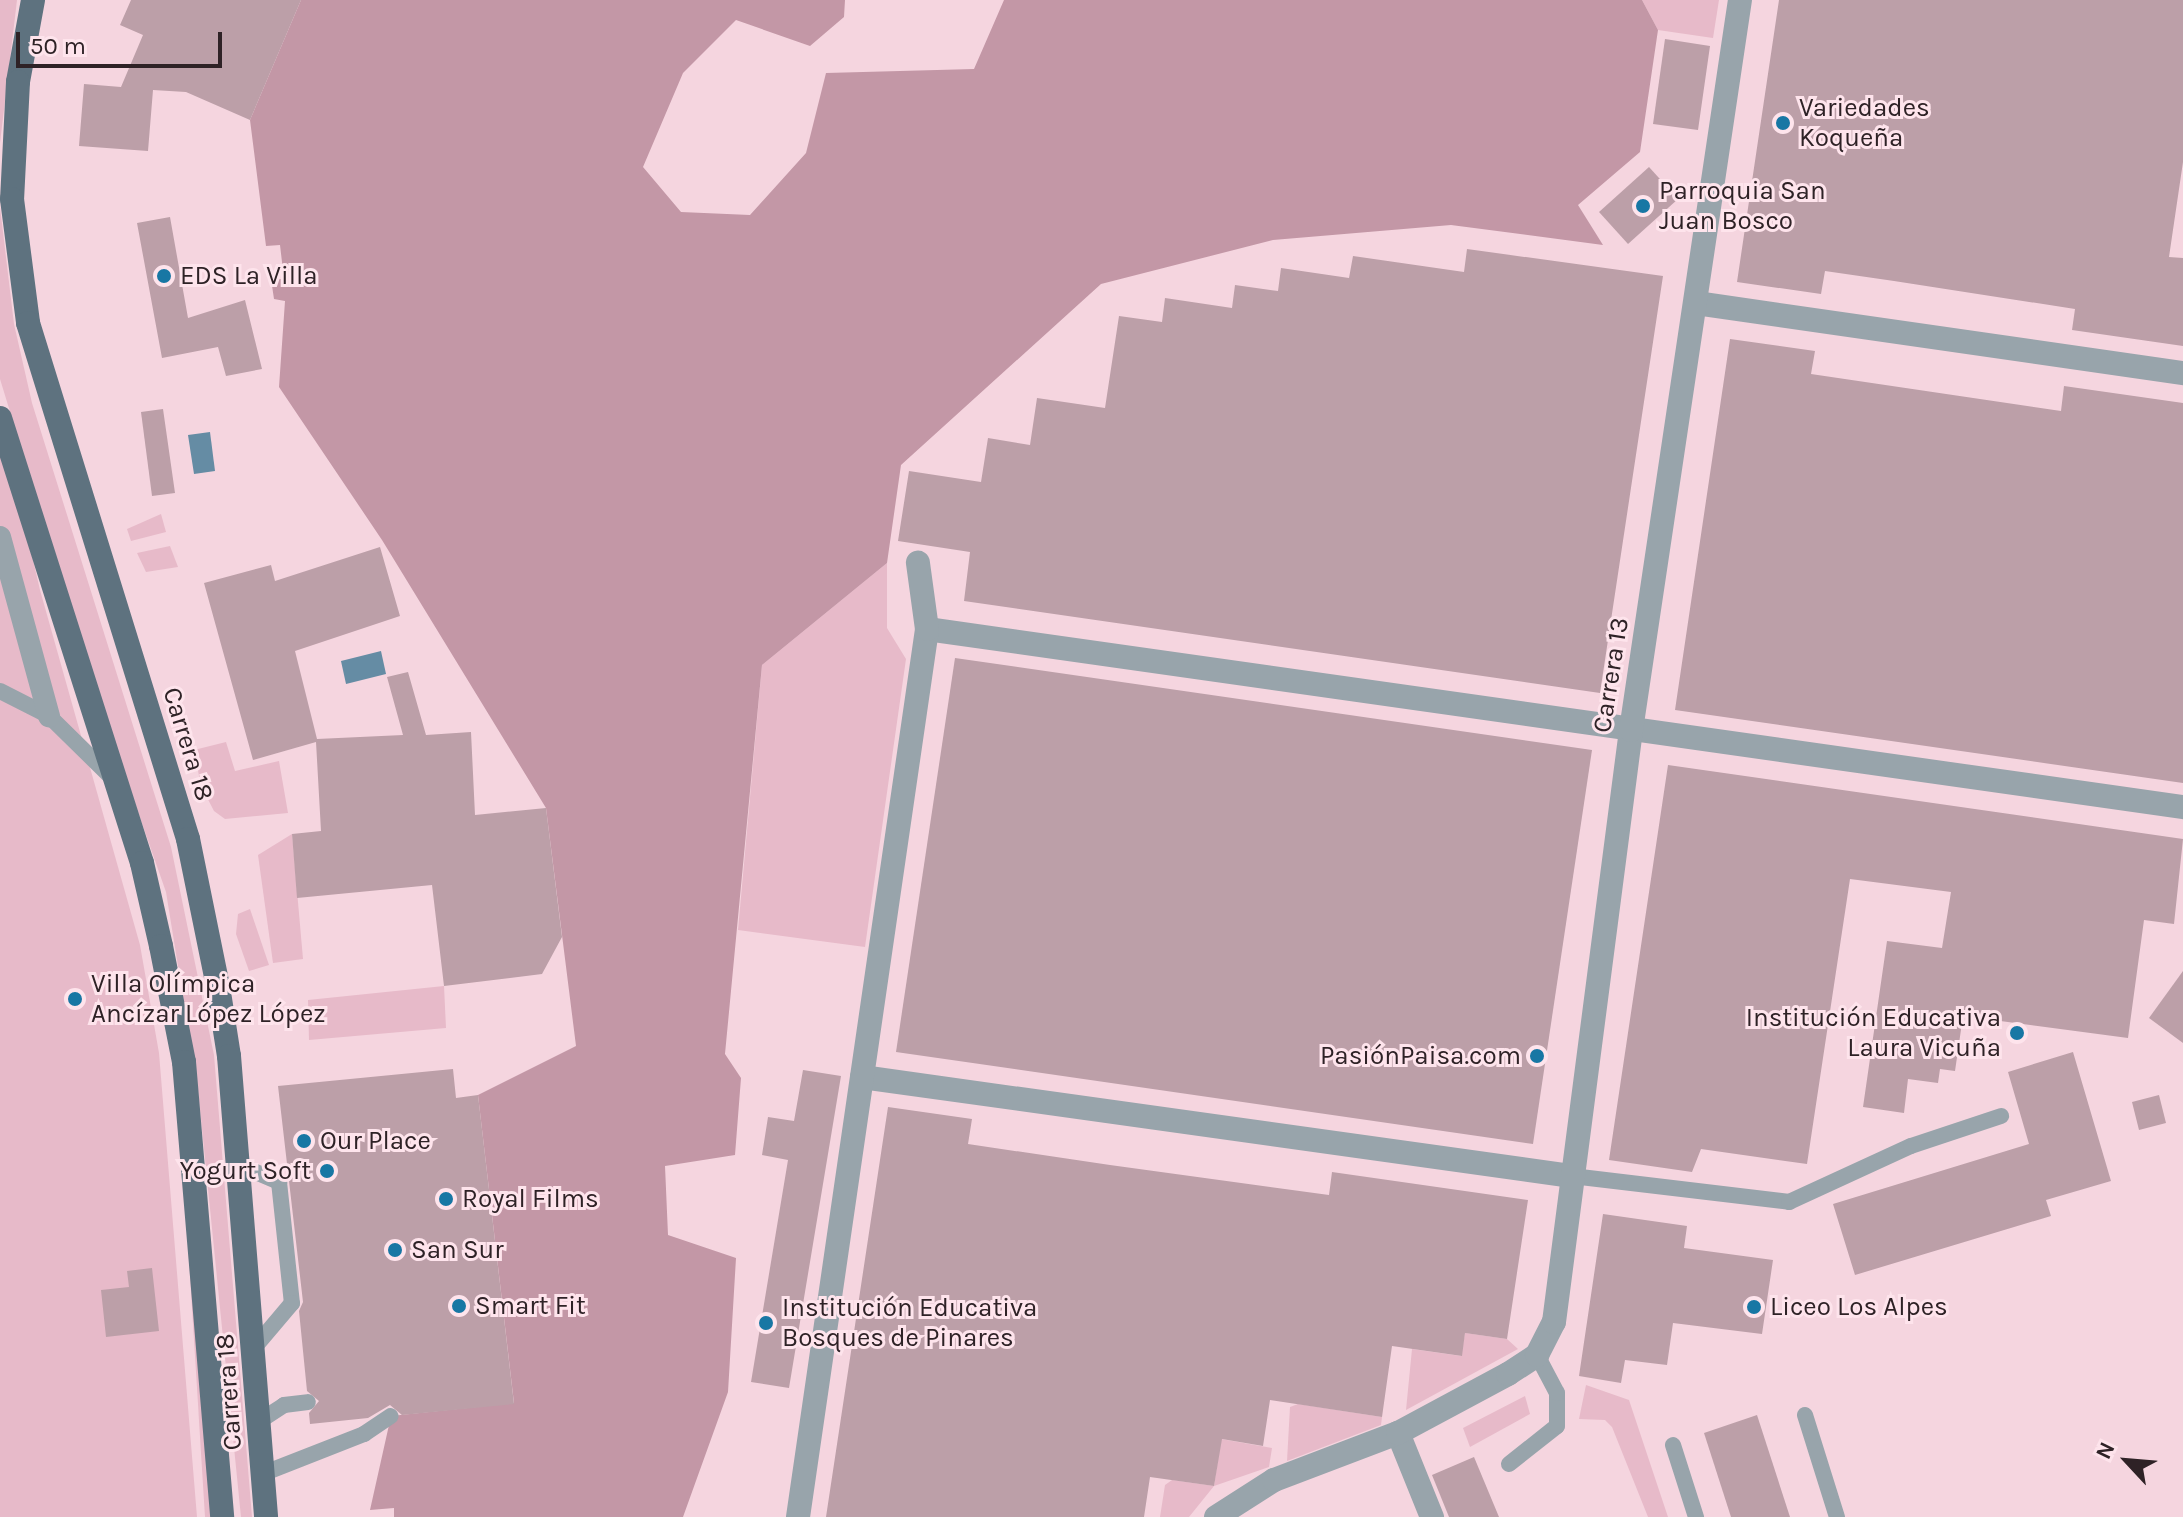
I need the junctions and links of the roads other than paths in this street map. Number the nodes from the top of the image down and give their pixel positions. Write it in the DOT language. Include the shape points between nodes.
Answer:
graph roads {
  1 [pos="33,0"];
  2 [pos="1740,0"];
  3 [pos="1696,303"];
  4 [pos="2183,373"];
  5 [pos="0,418"];
  6 [pos="0,537"];
  7 [pos="918,563"];
  8 [pos="927,629"];
  9 [pos="0,691"];
  10 [pos="49,716"];
  11 [pos="1631,730"];
  12 [pos="111,777"];
  13 [pos="2183,807"];
  14 [pos="862,1077"];
  15 [pos="2001,1116"];
  16 [pos="237,1164"];
  17 [pos="1572,1176"];
  18 [pos="254,1348"];
  19 [pos="1537,1355"];
  20 [pos="308,1402"];
  21 [pos="1805,1415"];
  22 [pos="391,1416"];
  23 [pos="258,1422"];
  24 [pos="1398,1433"];
  25 [pos="1673,1445"];
  26 [pos="1509,1464"];
  27 [pos="262,1474"];
  28 [pos="222,1517"];
  29 [pos="266,1517"];
  30 [pos="798,1517"];
  31 [pos="1216,1517"];
  32 [pos="1432,1517"];
  33 [pos="1696,1517"];
  34 [pos="1837,1517"];
  1 -- 16 [label="main road, Carrera 18" via="18,82 12,199 28,323 188,839 229,1056"];
  2 -- 3 [label="street, Carrera 13"];
  3 -- 4 [label="street"];
  3 -- 11 [label="street, Carrera 13"];
  5 -- 12 [label="main road, Carrera 18"];
  6 -- 10 [label="street"];
  7 -- 8 [label="street"];
  8 -- 11 [label="street"];
  8 -- 14 [label="street"];
  9 -- 10 [label="lane"];
  10 -- 12 [label="lane"];
  11 -- 13 [label="street"];
  11 -- 17 [label="street, Carrera 13"];
  12 -- 28 [label="main road, Carrera 18" via="142,863 184,1062"];
  14 -- 17 [label="street"];
  14 -- 30 [label="street"];
  15 -- 17 [label="lane" via="1911,1146 1789,1202"];
  16 -- 18 [label="main road, Carrera 18"];
  16 -- 18 [label="lane" via="279,1182 292,1303"];
  17 -- 19 [label="street, Carrera 13" via="1554,1322"];
  18 -- 23 [label="main road, Carrera 18"];
  19 -- 24 [label="street"];
  19 -- 26 [label="lane" via="1557,1393 1557,1426"];
  20 -- 23 [label="lane" via="284,1405"];
  21 -- 34 [label="lane"];
  22 -- 27 [label="lane" via="364,1434"];
  23 -- 27 [label="main road, Carrera 18"];
  24 -- 31 [label="street" via="1274,1480"];
  24 -- 32 [label="street"];
  25 -- 33 [label="lane"];
  27 -- 29 [label="main road, Carrera 18"];
}
